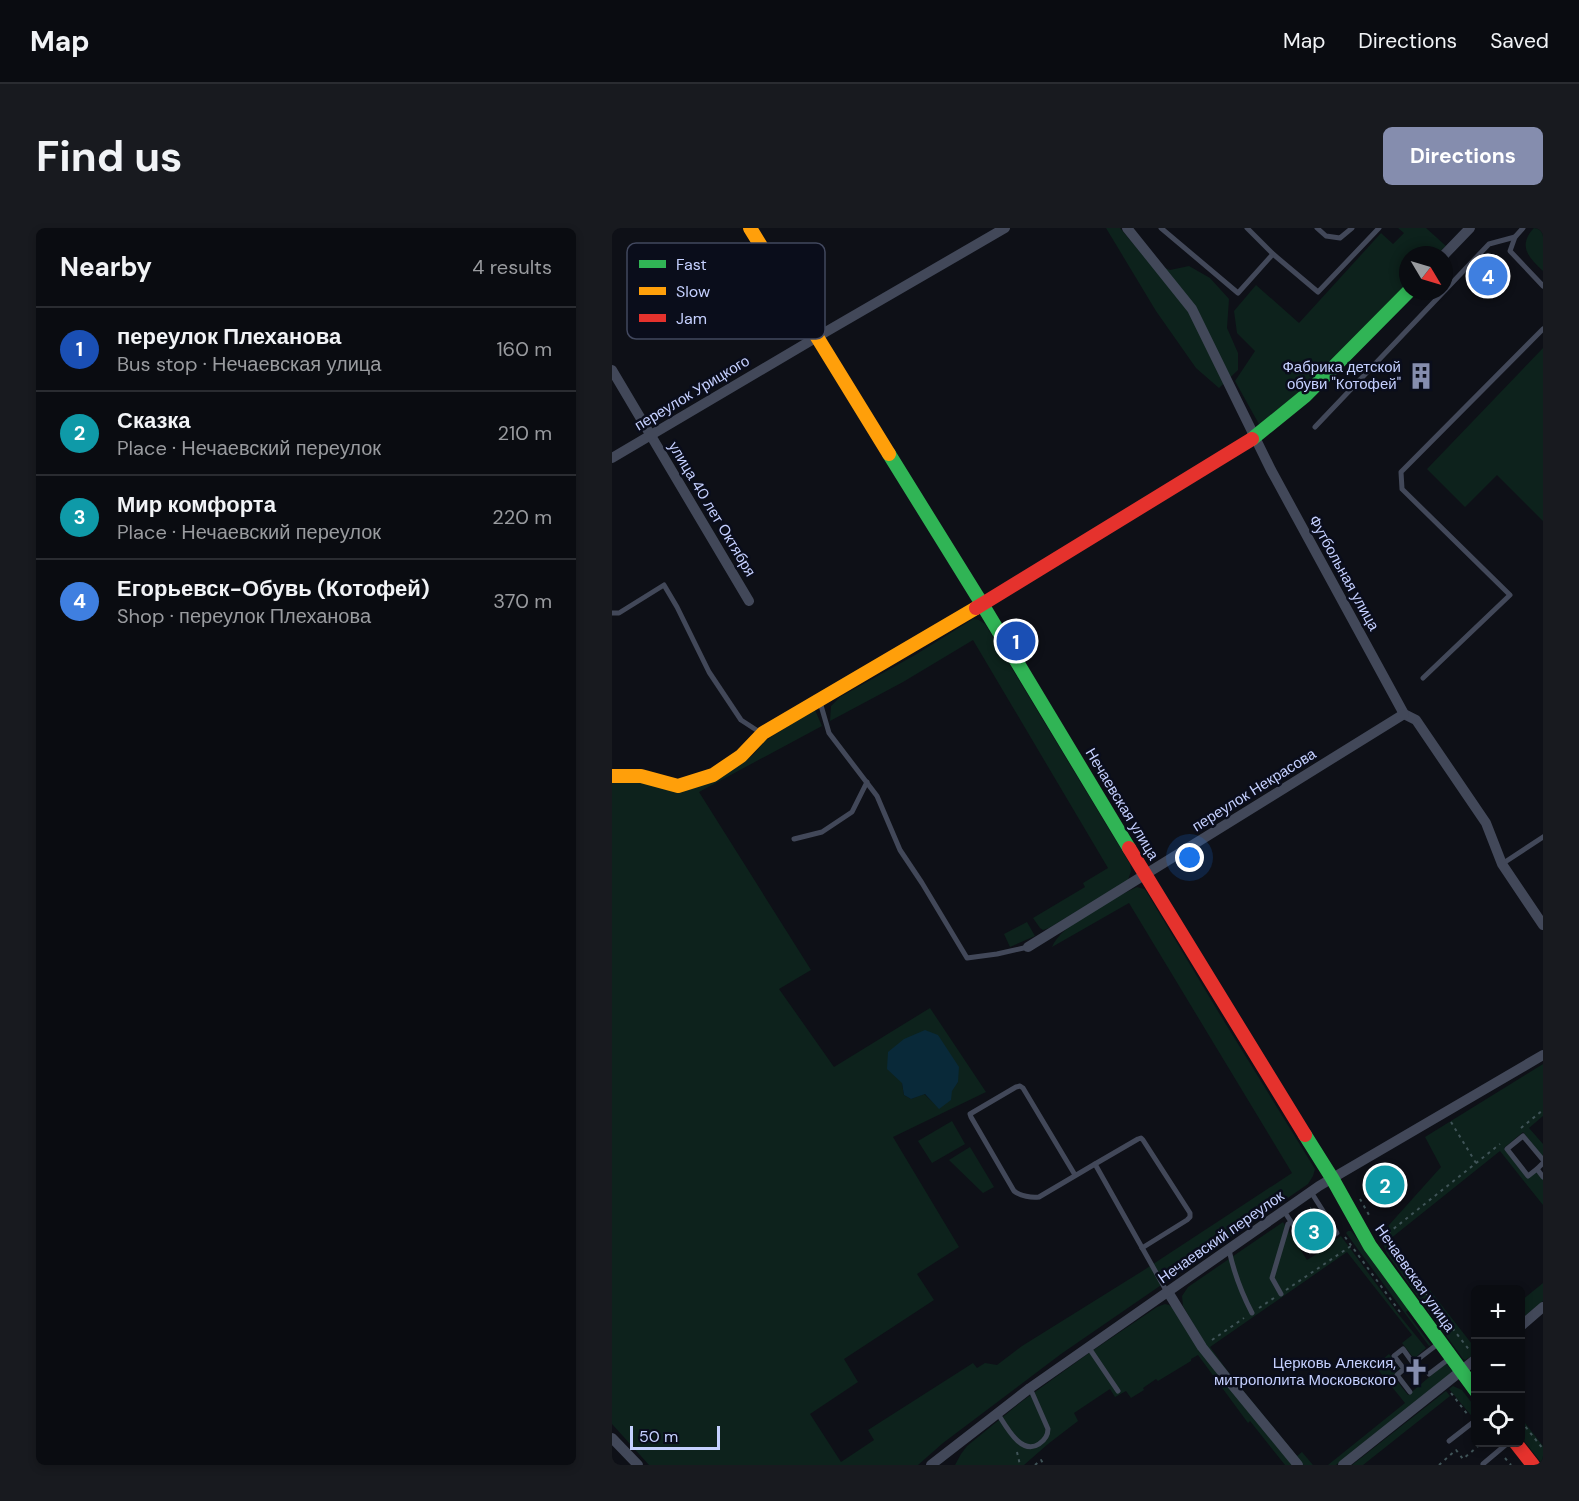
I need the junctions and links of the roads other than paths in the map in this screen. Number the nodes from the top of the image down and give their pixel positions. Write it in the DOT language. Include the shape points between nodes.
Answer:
graph roads {
  1 [pos="750,228"];
  2 [pos="1005,228"];
  3 [pos="1127,228"];
  4 [pos="1161,228"];
  5 [pos="1247,228"];
  6 [pos="1317,228"];
  7 [pos="1352,228"];
  8 [pos="1379,228"];
  9 [pos="1470,228"];
  10 [pos="1523,228"];
  11 [pos="1515,237"];
  12 [pos="759,243"];
  13 [pos="1453,246"];
  14 [pos="1273,254"];
  15 [pos="1543,286"];
  16 [pos="1400,300"];
  17 [pos="1543,329"];
  18 [pos="825,331"];
  19 [pos="812,339"];
  20 [pos="819,339"];
  21 [pos="612,370"];
  22 [pos="1315,427"];
  23 [pos="650,435"];
  24 [pos="1256,436"];
  25 [pos="612,458"];
  26 [pos="749,601"];
  27 [pos="982,604"];
  28 [pos="612,613"];
  29 [pos="1423,678"];
  30 [pos="819,700"];
  31 [pos="1404,714"];
  32 [pos="763,734"];
  33 [pos="612,776"];
  34 [pos="867,782"];
  35 [pos="1543,837"];
  36 [pos="794,839"];
  37 [pos="1502,864"];
  38 [pos="1145,875"];
  39 [pos="1543,925"];
  40 [pos="1028,946"];
  41 [pos="1543,1055"];
  42 [pos="1543,1162"];
  43 [pos="1095,1164"];
  44 [pos="1537,1168"];
  45 [pos="1075,1176"];
  46 [pos="1543,1177"];
  47 [pos="1332,1178"];
  48 [pos="1311,1192"];
  49 [pos="1284,1211"];
  50 [pos="1291,1222"];
  51 [pos="1142,1248"];
  52 [pos="1229,1250"];
  53 [pos="1168,1292"];
  54 [pos="1281,1294"];
  55 [pos="1543,1307"];
  56 [pos="1252,1313"];
  57 [pos="1525,1323"];
  58 [pos="1440,1342"];
  59 [pos="1088,1346"];
  60 [pos="1451,1357"];
  61 [pos="1471,1359"];
  62 [pos="1413,1363"];
  63 [pos="1404,1370"];
  64 [pos="1429,1374"];
  65 [pos="1456,1375"];
  66 [pos="1471,1387"];
  67 [pos="1030,1388"];
  68 [pos="1118,1391"];
  69 [pos="1410,1392"];
  70 [pos="998,1413"];
  71 [pos="1471,1424"];
  72 [pos="613,1441"];
  73 [pos="1449,1441"];
  74 [pos="1504,1447"];
  75 [pos="1518,1447"];
  76 [pos="938,1463"];
  77 [pos="1483,1464"];
  78 [pos="638,1465"];
  79 [pos="1298,1465"];
  80 [pos="1343,1465"];
  81 [pos="1533,1465"];
  1 -- 12 [label="street, Нечаевская улица"];
  2 -- 18 [label="street, переулок Урицкого"];
  3 -- 24 [label="street, Футбольная улица" via="1192,309"];
  4 -- 14 [label="lane" via="1238,293"];
  5 -- 14 [label="lane"];
  6 -- 7 [label="lane" via="1326,236 1340,238"];
  8 -- 14 [label="lane" via="1318,292"];
  9 -- 13 [label="street"];
  10 -- 11 [label="lane"];
  11 -- 15 [label="lane" via="1510,251"];
  11 -- 22 [label="lane" via="1490,244"];
  16 -- 24 [label="street" via="1305,396"];
  17 -- 29 [label="lane" via="1401,472 1402,489 1510,595"];
  19 -- 23 [label="street, переулок Урицкого"];
  20 -- 27 [label="street, Нечаевская улица"];
  21 -- 23 [label="street, улица 40 лет Октября"];
  23 -- 25 [label="street, переулок Урицкого"];
  23 -- 26 [label="street, улица 40 лет Октября"];
  24 -- 27 [label="street"];
  24 -- 31 [label="street, Футбольная улица" via="1270,470"];
  27 -- 30 [label="street"];
  27 -- 38 [label="street, Нечаевская улица"];
  28 -- 32 [label="lane" via="619,613 664,585 709,672 741,720"];
  30 -- 32 [label="street"];
  30 -- 34 [label="lane" via="829,733"];
  31 -- 37 [label="street, Футбольная улица" via="1416,720 1486,823"];
  31 -- 38 [label="street, переулок Некрасова"];
  32 -- 33 [label="street" via="741,756 713,775 678,786 641,776"];
  34 -- 36 [label="lane" via="852,812 822,832"];
  34 -- 40 [label="lane" via="900,850 967,958"];
  35 -- 37 [label="lane"];
  37 -- 39 [label="street, Футбольная улица"];
  38 -- 40 [label="street, переулок Некрасова"];
  38 -- 47 [label="street, Нечаевская улица"];
  41 -- 47 [label="street, Нечаевский переулок"];
  42 -- 44 [label="lane"];
  42 -- 44 [label="lane" via="1523,1136 1507,1149 1528,1176"];
  43 -- 45 [label="lane"];
  43 -- 51 [label="lane"];
  43 -- 51 [label="lane" via="1141,1138 1190,1213 1187,1220"];
  44 -- 46 [label="lane"];
  45 -- 45 [label="lane" via="1020,1086 970,1114 1016,1193 1036,1198"];
  47 -- 48 [label="street, Нечаевский переулок"];
  47 -- 58 [label="street, Нечаевская улица"];
  48 -- 49 [label="street, Нечаевский переулок"];
  48 -- 50 [label="lane" via="1337,1233 1310,1251"];
  49 -- 50 [label="lane"];
  49 -- 52 [label="street, Нечаевский переулок"];
  50 -- 54 [label="lane" via="1272,1278"];
  51 -- 53 [label="lane"];
  52 -- 53 [label="street, Нечаевский переулок"];
  52 -- 56 [label="lane"];
  53 -- 59 [label="street, Нечаевский переулок"];
  53 -- 79 [label="street" via="1202,1347"];
  55 -- 57 [label="street"];
  58 -- 60 [label="street, Нечаевская улица"];
  58 -- 62 [label="lane"];
  59 -- 67 [label="street, Нечаевский переулок"];
  59 -- 68 [label="lane"];
  60 -- 64 [label="lane"];
  60 -- 65 [label="street, Нечаевская улица"];
  61 -- 65 [label="street"];
  62 -- 63 [label="lane"];
  62 -- 63 [label="lane" via="1403,1349 1394,1356"];
  63 -- 69 [label="lane" via="1397,1375"];
  65 -- 66 [label="street, Нечаевская улица"];
  65 -- 80 [label="street"];
  67 -- 70 [label="street, Нечаевский переулок"];
  67 -- 70 [label="lane" via="1048,1429 1046,1439 1038,1446 1032,1448 1013,1437"];
  70 -- 76 [label="street, Нечаевский переулок"];
  71 -- 73 [label="lane"];
  72 -- 78 [label="street"];
  74 -- 77 [label="lane"];
  75 -- 81 [label="street"];
}
